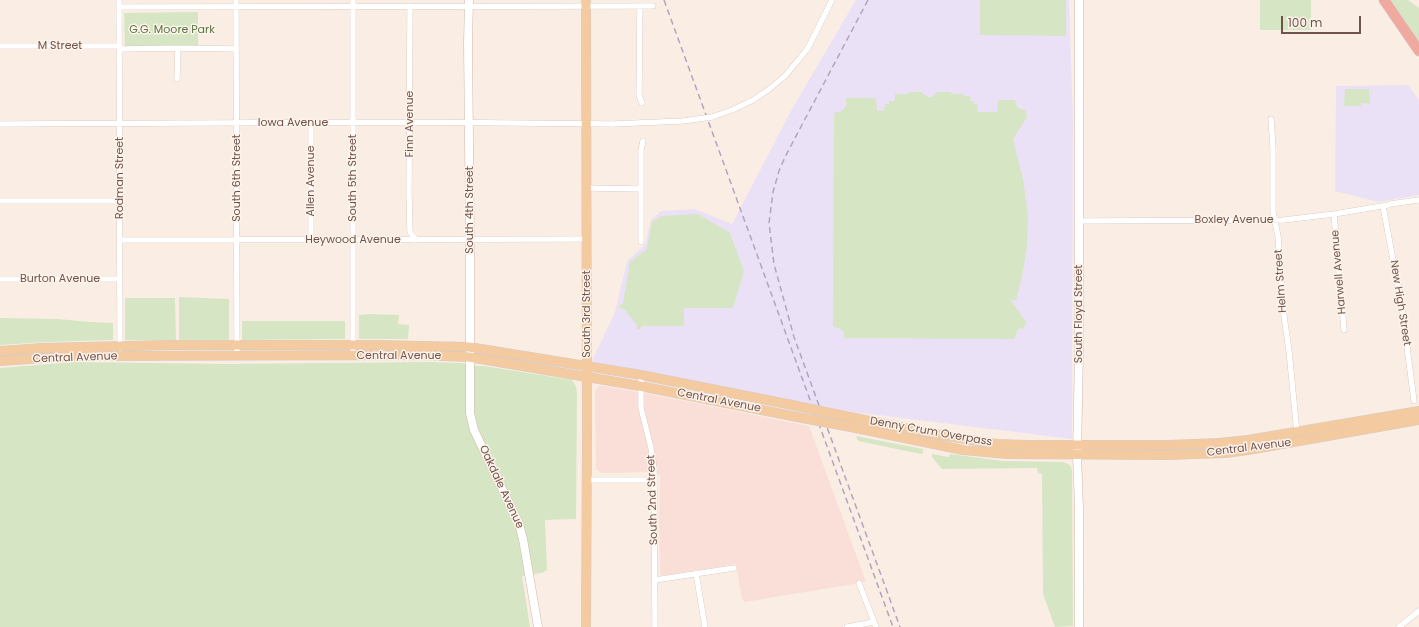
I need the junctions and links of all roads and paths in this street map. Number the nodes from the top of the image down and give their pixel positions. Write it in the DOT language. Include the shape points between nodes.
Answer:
graph roads {
  1 [pos="119,0"];
  2 [pos="832,0"];
  3 [pos="1079,0"];
  4 [pos="1384,0"];
  5 [pos="236,3"];
  6 [pos="353,3"];
  7 [pos="469,3"];
  8 [pos="586,3"];
  9 [pos="410,6"];
  10 [pos="640,6"];
  11 [pos="653,6"];
  12 [pos="119,7"];
  13 [pos="0,46"];
  14 [pos="120,46"];
  15 [pos="178,48"];
  16 [pos="236,49"];
  17 [pos="1419,51"];
  18 [pos="177,80"];
  19 [pos="642,103"];
  20 [pos="1270,119"];
  21 [pos="410,122"];
  22 [pos="586,122"];
  23 [pos="120,123"];
  24 [pos="237,123"];
  25 [pos="311,123"];
  26 [pos="353,123"];
  27 [pos="469,123"];
  28 [pos="0,124"];
  29 [pos="643,141"];
  30 [pos="586,188"];
  31 [pos="641,189"];
  32 [pos="1419,200"];
  33 [pos="0,201"];
  34 [pos="120,201"];
  35 [pos="1387,205"];
  36 [pos="1334,214"];
  37 [pos="1275,220"];
  38 [pos="1080,221"];
  39 [pos="354,239"];
  40 [pos="120,240"];
  41 [pos="237,240"];
  42 [pos="311,240"];
  43 [pos="416,240"];
  44 [pos="470,240"];
  45 [pos="587,240"];
  46 [pos="641,242"];
  47 [pos="0,279"];
  48 [pos="120,279"];
  49 [pos="1344,330"];
  50 [pos="237,345"];
  51 [pos="354,345"];
  52 [pos="120,346"];
  53 [pos="0,351"];
  54 [pos="469,352"];
  55 [pos="119,356"];
  56 [pos="237,356"];
  57 [pos="353,356"];
  58 [pos="0,362"];
  59 [pos="587,366"];
  60 [pos="641,375"];
  61 [pos="587,377"];
  62 [pos="640,386"];
  63 [pos="1414,401"];
  64 [pos="787,404"];
  65 [pos="1419,411"];
  66 [pos="792,416"];
  67 [pos="470,420"];
  68 [pos="1419,420"];
  69 [pos="1298,437"];
  70 [pos="1077,445"];
  71 [pos="1077,455"];
  72 [pos="587,480"];
  73 [pos="654,480"];
  74 [pos="734,568"];
  75 [pos="696,574"];
  76 [pos="655,580"];
  77 [pos="859,584"];
  78 [pos="1419,611"];
  79 [pos="875,625"];
  80 [pos="538,627"];
  81 [pos="586,627"];
  82 [pos="655,627"];
  83 [pos="705,627"];
  84 [pos="847,627"];
  85 [pos="1079,627"];
  86 [pos="1399,627"];
  1 -- 12 [label="street, Rodman Street"];
  2 -- 22 [label="street, Iowa Avenue, bridge" via="800,58 785,76 745,105 712,117 693,120 613,124"];
  3 -- 38 [label="street, South Floyd Street"];
  4 -- 17 [label="highway"];
  5 -- 6 [label="street"];
  5 -- 12 [label="street"];
  5 -- 16 [label="street, South 6th Street"];
  6 -- 9 [label="street"];
  6 -- 26 [label="street, South 5th Street"];
  7 -- 8 [label="street"];
  7 -- 9 [label="street"];
  7 -- 27 [label="street, South 4th Street"];
  8 -- 10 [label="street"];
  8 -- 22 [label="main road, South 3rd Street"];
  9 -- 21 [label="street, Finn Avenue"];
  10 -- 11 [label="street"];
  10 -- 19 [label="street" via="639,95"];
  12 -- 14 [label="street, Rodman Street"];
  13 -- 14 [label="street, M Street"];
  14 -- 15 [label="street, M Street" via="123,50"];
  14 -- 23 [label="street, Rodman Street"];
  15 -- 16 [label="street"];
  15 -- 18 [label="street"];
  16 -- 24 [label="street, South 6th Street"];
  20 -- 37 [label="street, Helm Street"];
  21 -- 26 [label="street, Iowa Avenue"];
  21 -- 27 [label="street, Iowa Avenue"];
  21 -- 43 [label="street, Finn Avenue" via="410,232"];
  22 -- 27 [label="street, Iowa Avenue"];
  22 -- 30 [label="main road, South 3rd Street"];
  23 -- 24 [label="street, Iowa Avenue"];
  23 -- 28 [label="street, Iowa Avenue"];
  23 -- 34 [label="street, Rodman Street"];
  24 -- 25 [label="street, Iowa Avenue"];
  24 -- 41 [label="street, South 6th Street"];
  25 -- 26 [label="street, Iowa Avenue"];
  25 -- 42 [label="street, Allen Avenue"];
  26 -- 39 [label="street, South 5th Street"];
  27 -- 44 [label="street, South 4th Street"];
  29 -- 31 [label="street"];
  30 -- 31 [label="street"];
  30 -- 45 [label="main road, South 3rd Street"];
  31 -- 46 [label="street"];
  32 -- 35 [label="street, Boxley Avenue"];
  33 -- 34 [label="street"];
  34 -- 40 [label="street, Rodman Street"];
  35 -- 36 [label="street, Boxley Avenue"];
  35 -- 63 [label="street, New High Street"];
  36 -- 37 [label="street, Boxley Avenue"];
  36 -- 49 [label="street, Harwell Avenue"];
  37 -- 38 [label="street, Boxley Avenue"];
  37 -- 69 [label="street, Helm Street"];
  38 -- 70 [label="street, South Floyd Street"];
  39 -- 42 [label="street, Heywood Avenue"];
  39 -- 43 [label="street, Heywood Avenue"];
  39 -- 51 [label="street, South 5th Street"];
  40 -- 41 [label="street, Heywood Avenue"];
  40 -- 48 [label="street, Rodman Street"];
  41 -- 42 [label="street, Heywood Avenue"];
  41 -- 50 [label="street, South 6th Street"];
  43 -- 44 [label="street, Heywood Avenue"];
  44 -- 45 [label="street, Heywood Avenue"];
  44 -- 54 [label="street, South 4th Street"];
  45 -- 59 [label="main road, South 3rd Street"];
  47 -- 48 [label="street, Burton Avenue"];
  48 -- 52 [label="street, Rodman Street"];
  50 -- 51 [label="main road, Central Avenue"];
  50 -- 52 [label="main road, Central Avenue"];
  50 -- 56 [label="street, South 6th Street"];
  51 -- 54 [label="main road, Central Avenue" via="427,345"];
  51 -- 57 [label="street, South 5th Street"];
  52 -- 53 [label="main road, Central Avenue"];
  52 -- 55 [label="street, Rodman Street"];
  54 -- 57 [label="main road, Central Avenue"];
  54 -- 59 [label="main road, Central Avenue"];
  54 -- 61 [label="main road, Central Avenue"];
  54 -- 67 [label="street, South 4th Street"];
  55 -- 56 [label="main road, Central Avenue"];
  55 -- 58 [label="main road, Central Avenue" via="73,356"];
  56 -- 57 [label="main road, Central Avenue"];
  59 -- 60 [label="main road, Central Avenue"];
  59 -- 61 [label="main road, South 3rd Street"];
  60 -- 62 [label="street, South 2nd Street"];
  60 -- 64 [label="main road, Central Avenue"];
  61 -- 62 [label="main road, Central Avenue"];
  61 -- 72 [label="main road, South 3rd Street"];
  62 -- 66 [label="main road, Central Avenue"];
  62 -- 73 [label="street, South 2nd Street"];
  64 -- 70 [label="main road, Denny Crum Overpass, bridge" via="940,436 997,444"];
  65 -- 69 [label="main road, Central Avenue"];
  66 -- 71 [label="main road, Denny Crum Overpass, bridge" via="963,450 1007,454"];
  67 -- 80 [label="street, Oakdale Avenue" via="519,524"];
  68 -- 69 [label="main road, Central Avenue"];
  69 -- 70 [label="main road, Central Avenue" via="1168,445"];
  69 -- 71 [label="main road, Central Avenue" via="1226,453"];
  70 -- 71 [label="street, South Floyd Street"];
  71 -- 85 [label="street, South Floyd Street"];
  72 -- 73 [label="street"];
  72 -- 81 [label="main road, South 3rd Street"];
  73 -- 76 [label="street, South 2nd Street"];
  74 -- 75 [label="street"];
  75 -- 76 [label="street"];
  75 -- 83 [label="street"];
  76 -- 82 [label="street, South 2nd Street"];
  77 -- 79 [label="street"];
  78 -- 86 [label="street"];
  79 -- 84 [label="street"];
}
